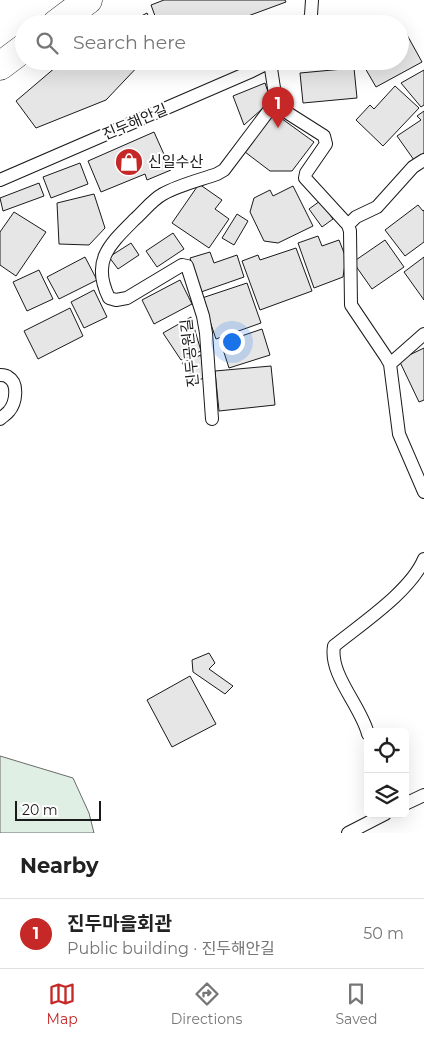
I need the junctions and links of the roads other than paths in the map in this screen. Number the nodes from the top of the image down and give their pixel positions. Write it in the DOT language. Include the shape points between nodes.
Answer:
graph roads {
  1 [pos="88,0"];
  2 [pos="312,0"];
  3 [pos="68,15"];
  4 [pos="311,15"];
  5 [pos="15,55"];
  6 [pos="0,66"];
  7 [pos="256,70"];
  8 [pos="272,70"];
  9 [pos="276,101"];
  10 [pos="424,160"];
  11 [pos="0,180"];
  12 [pos="348,225"];
  13 [pos="424,334"];
  14 [pos="390,364"];
  15 [pos="0,375"];
  16 [pos="0,419"];
  17 [pos="212,419"];
  18 [pos="424,492"];
  19 [pos="424,559"];
  20 [pos="366,728"];
  21 [pos="424,795"];
  22 [pos="409,802"];
  23 [pos="370,818"];
  24 [pos="348,833"];
  1 -- 3 [label="street"];
  2 -- 4 [label="lane"];
  5 -- 6 [label="street"];
  7 -- 11 [label="lane, 진두해안길"];
  8 -- 9 [label="lane"];
  9 -- 12 [label="lane" via="283,110 324,136 326,144 305,178"];
  9 -- 17 [label="lane, 진두공원길" via="224,170 155,200 112,241 101,266 104,288 109,298 116,300 127,298 182,265 187,266 206,332"];
  10 -- 12 [label="lane" via="413,167 377,207 356,217"];
  12 -- 14 [label="lane" via="351,238 350,305"];
  13 -- 14 [label="lane"];
  14 -- 18 [label="lane" via="399,434"];
  15 -- 16 [label="lane" via="12,381 15,395 9,411"];
  19 -- 20 [label="lane" via="405,588 334,646 332,655 337,670"];
  21 -- 22 [label="lane"];
  23 -- 24 [label="lane"];
}
